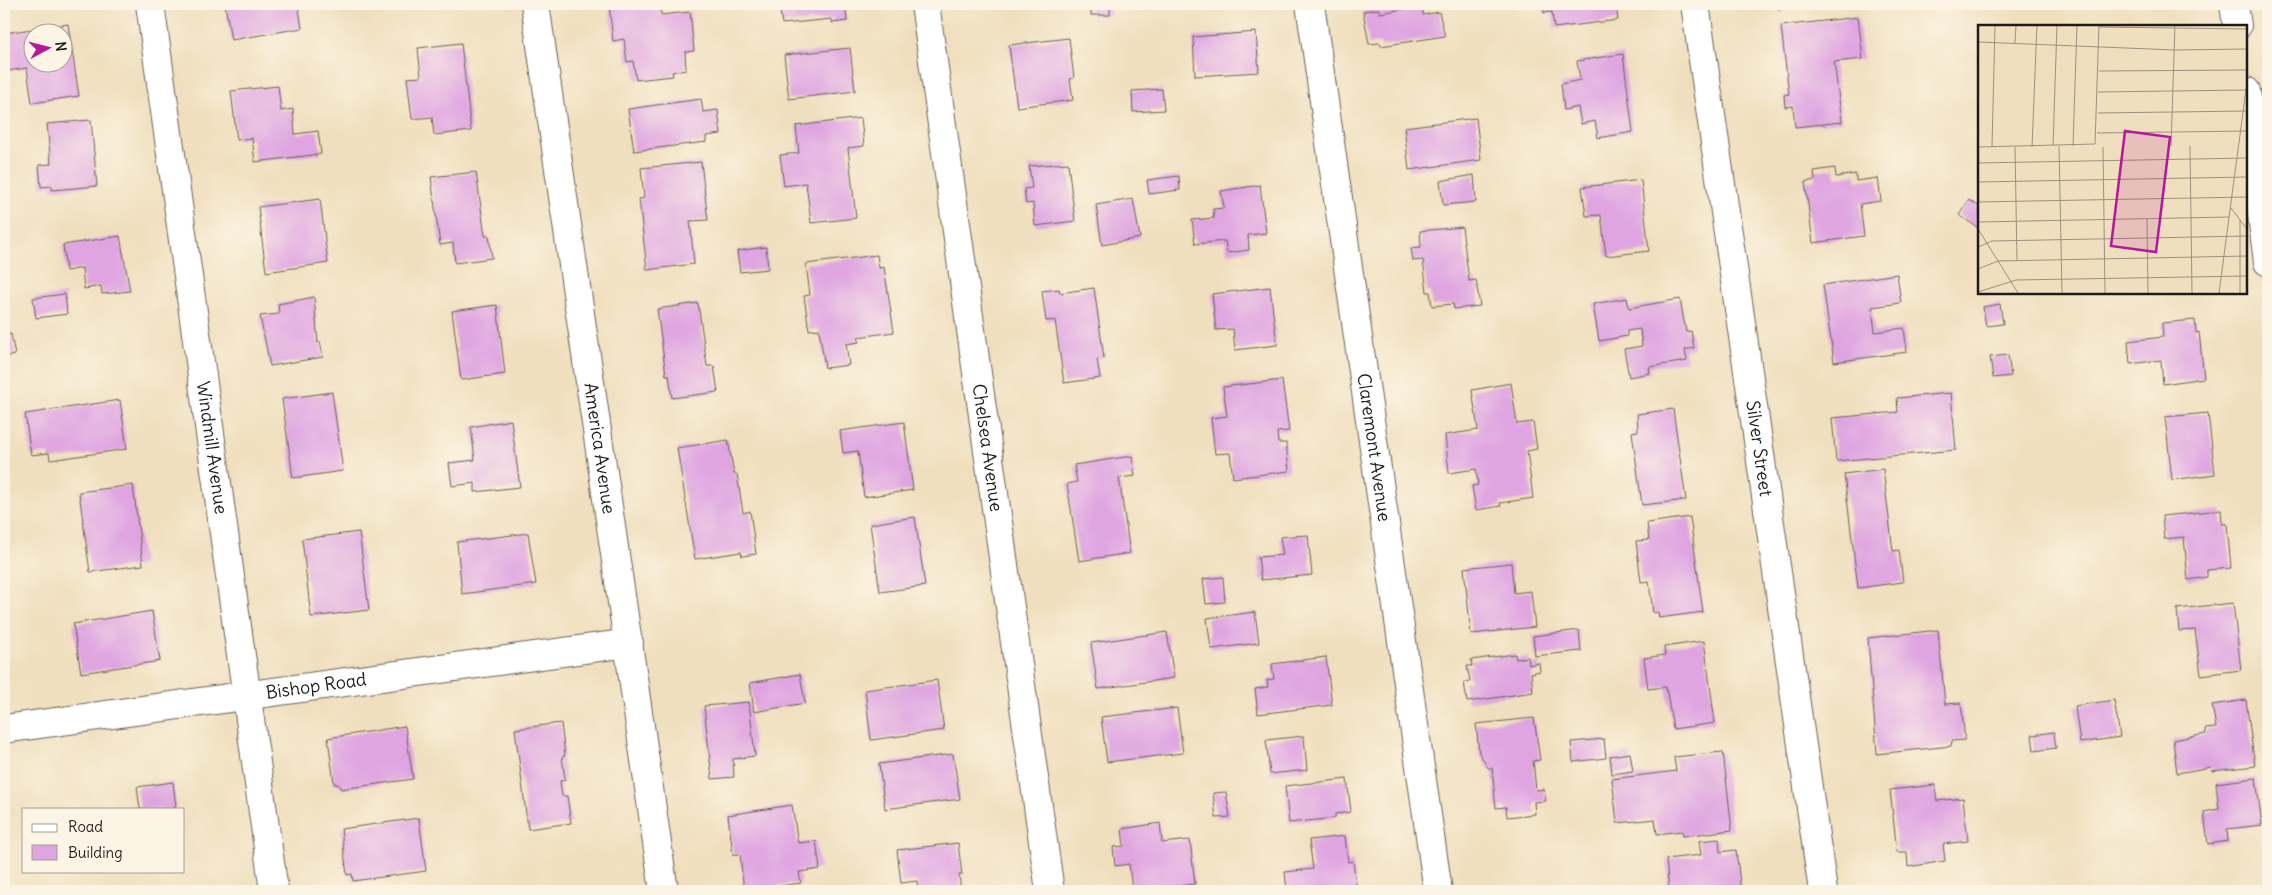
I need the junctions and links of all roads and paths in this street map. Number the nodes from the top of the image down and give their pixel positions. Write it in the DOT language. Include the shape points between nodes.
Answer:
graph roads {
  1 [pos="150,4"];
  2 [pos="535,4"];
  3 [pos="925,4"];
  4 [pos="1310,4"];
  5 [pos="1695,4"];
  6 [pos="2234,4"];
  7 [pos="2237,25"];
  8 [pos="2247,99"];
  9 [pos="2268,262"];
  10 [pos="629,643"];
  11 [pos="246,695"];
  12 [pos="4,729"];
  13 [pos="274,891"];
  14 [pos="664,891"];
  15 [pos="1050,891"];
  16 [pos="1438,891"];
  17 [pos="1823,891"];
  1 -- 11 [label="street, Windmill Avenue"];
  2 -- 10 [label="street, America Avenue"];
  3 -- 15 [label="street, Chelsea Avenue"];
  4 -- 16 [label="street, Claremont Avenue"];
  5 -- 17 [label="street, Silver Street"];
  6 -- 7 [label="street"];
  8 -- 9 [label="street"];
  10 -- 11 [label="street, Bishop Road"];
  10 -- 14 [label="street, America Avenue"];
  11 -- 12 [label="street, Bishop Road"];
  11 -- 13 [label="street, Windmill Avenue"];
}
